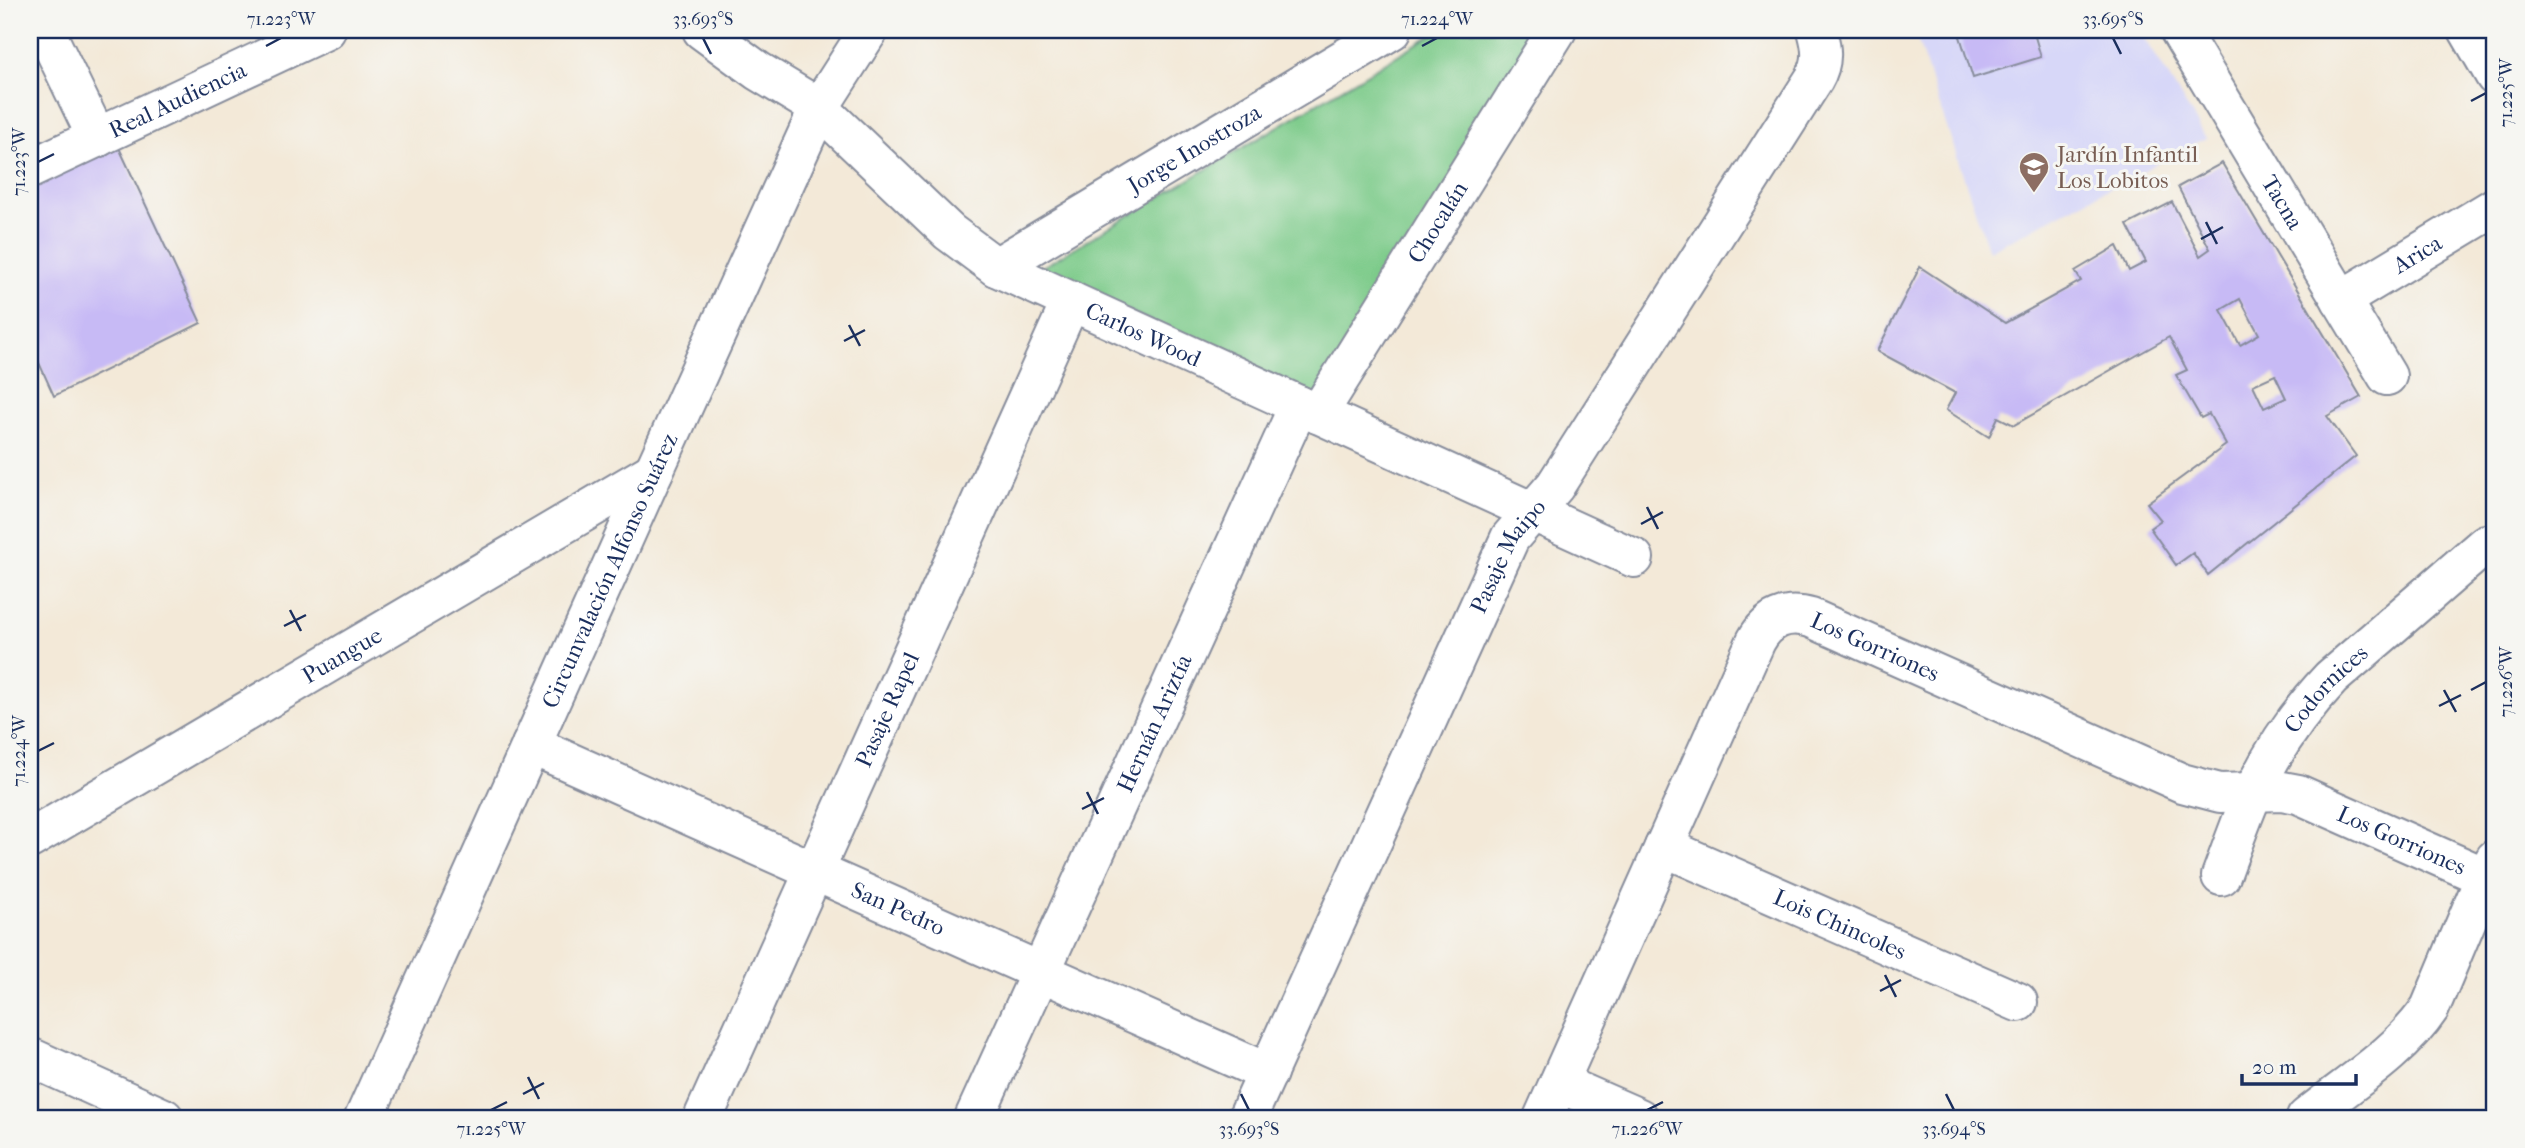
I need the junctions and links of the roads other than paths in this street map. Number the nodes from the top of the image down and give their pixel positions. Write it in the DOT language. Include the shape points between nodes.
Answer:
graph roads {
  1 [pos="45,30"];
  2 [pos="326,30"];
  3 [pos="702,30"];
  4 [pos="869,30"];
  5 [pos="1392,30"];
  6 [pos="1556,30"];
  7 [pos="1817,30"];
  8 [pos="2179,30"];
  9 [pos="2468,30"];
  10 [pos="2495,76"];
  11 [pos="819,108"];
  12 [pos="97,138"];
  13 [pos="30,169"];
  14 [pos="2495,207"];
  15 [pos="996,267"];
  16 [pos="2341,300"];
  17 [pos="1071,301"];
  18 [pos="2387,376"];
  19 [pos="1308,409"];
  20 [pos="654,471"];
  21 [pos="1533,512"];
  22 [pos="2486,544"];
  23 [pos="1634,558"];
  24 [pos="531,746"];
  25 [pos="2253,793"];
  26 [pos="30,839"];
  27 [pos="1664,847"];
  28 [pos="2490,868"];
  29 [pos="814,871"];
  30 [pos="2221,876"];
  31 [pos="1041,972"];
  32 [pos="2018,1003"];
  33 [pos="30,1057"];
  34 [pos="1268,1073"];
  35 [pos="1559,1083"];
  36 [pos="164,1118"];
  37 [pos="365,1118"];
  38 [pos="703,1118"];
  39 [pos="974,1118"];
  40 [pos="1247,1118"];
  41 [pos="1544,1118"];
  42 [pos="1639,1118"];
  43 [pos="2306,1118"];
  1 -- 12 [label="street"];
  2 -- 12 [label="street, Real Audiencia"];
  3 -- 11 [label="street, Carlos Wood"];
  4 -- 11 [label="street, Circunvalación Alfonso Suárez"];
  5 -- 15 [label="street, Jorge Inostroza"];
  6 -- 19 [label="street, Chocalán"];
  7 -- 21 [label="street, Pasaje Maipo" via="1822,62 1814,79 1555,486"];
  8 -- 16 [label="street, Tacna"];
  9 -- 10 [label="street"];
  11 -- 15 [label="street, Carlos Wood" via="949,232"];
  11 -- 20 [label="street, Circunvalación Alfonso Suárez"];
  12 -- 13 [label="street, Real Audiencia"];
  14 -- 16 [label="street, Arica"];
  15 -- 17 [label="street, Carlos Wood"];
  16 -- 18 [label="street, Tacna"];
  17 -- 19 [label="street, Carlos Wood"];
  17 -- 29 [label="street, Pasaje Rapel"];
  19 -- 21 [label="street, Carlos Wood"];
  19 -- 31 [label="street, Hernán Ariztía"];
  20 -- 24 [label="street, Circunvalación Alfonso Suárez"];
  20 -- 26 [label="street, Puangue"];
  21 -- 23 [label="street, Carlos Wood"];
  21 -- 34 [label="street, Pasaje Maipo" via="1510,538"];
  22 -- 25 [label="street, Codornices" via="2322,688 2300,713"];
  24 -- 29 [label="street, San Pedro"];
  24 -- 37 [label="street, Circunvalación Alfonso Suárez"];
  25 -- 27 [label="street, Los Gorriones" via="2220,793 2182,783 1811,618 1788,615 1768,624 1756,641"];
  25 -- 28 [label="street, Los Gorriones" via="2282,792 2313,799"];
  25 -- 30 [label="street, Codornices"];
  27 -- 32 [label="street, Lois Chincoles"];
  27 -- 35 [label="street, Los Gorriones"];
  28 -- 43 [label="street" via="2421,1022"];
  29 -- 31 [label="street, San Pedro"];
  29 -- 38 [label="street, Pasaje Rapel"];
  31 -- 34 [label="street, San Pedro"];
  31 -- 39 [label="street, Hernán Ariztía"];
  33 -- 36 [label="street"];
  34 -- 40 [label="street, Pasaje Maipo"];
  35 -- 41 [label="street, Los Gorriones"];
  35 -- 42 [label="street"];
}
